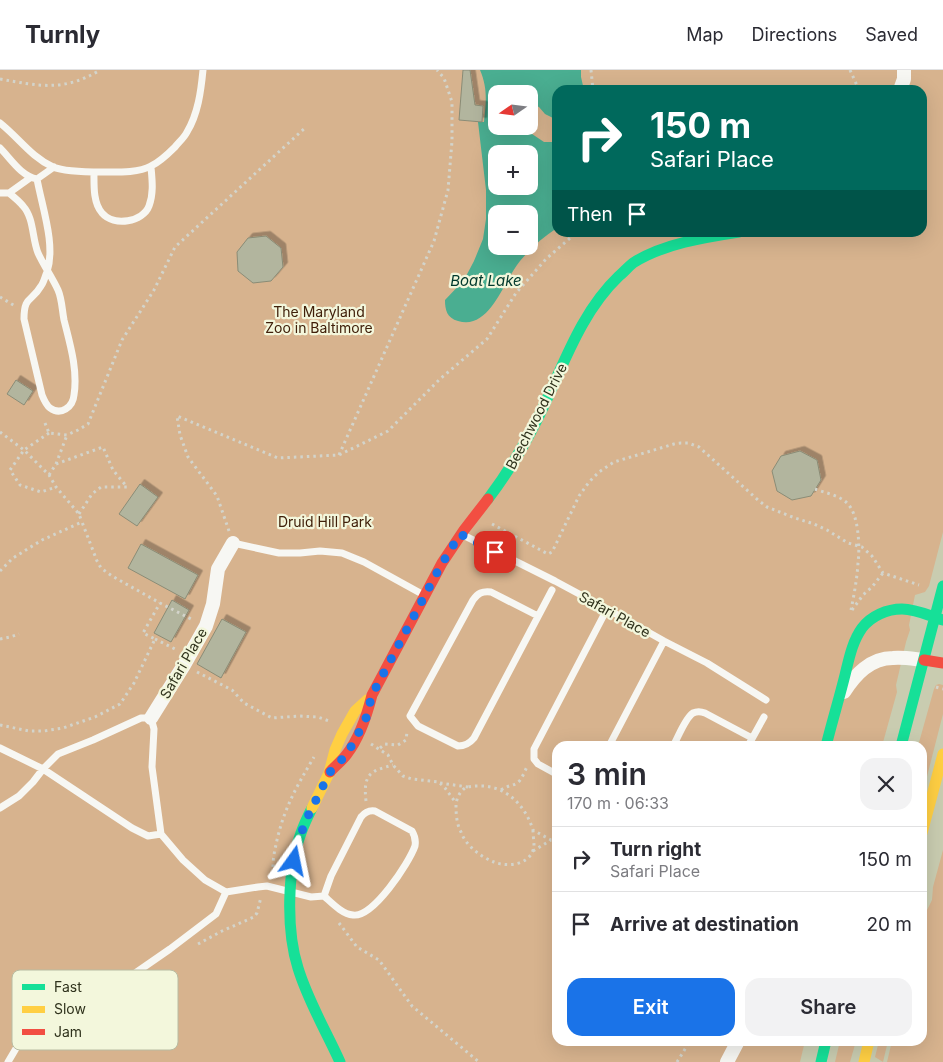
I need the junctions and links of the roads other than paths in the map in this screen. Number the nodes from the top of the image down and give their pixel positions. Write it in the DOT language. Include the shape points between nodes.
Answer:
graph roads {
  1 [pos="203,70"];
  2 [pos="904,70"];
  3 [pos="902,85"];
  4 [pos="0,123"];
  5 [pos="0,148"];
  6 [pos="151,166"];
  7 [pos="54,167"];
  8 [pos="94,172"];
  9 [pos="34,179"];
  10 [pos="0,193"];
  11 [pos="9,193"];
  12 [pos="705,237"];
  13 [pos="48,270"];
  14 [pos="460,534"];
  15 [pos="233,543"];
  16 [pos="943,586"];
  17 [pos="552,590"];
  18 [pos="424,596"];
  19 [pos="607,609"];
  20 [pos="538,616"];
  21 [pos="939,619"];
  22 [pos="664,641"];
  23 [pos="924,660"];
  24 [pos="943,663"];
  25 [pos="766,700"];
  26 [pos="838,701"];
  27 [pos="764,717"];
  28 [pos="151,718"];
  29 [pos="752,738"];
  30 [pos="612,741"];
  31 [pos="676,741"];
  32 [pos="750,741"];
  33 [pos="827,741"];
  34 [pos="902,741"];
  35 [pos="0,748"];
  36 [pos="943,754"];
  37 [pos="43,769"];
  38 [pos="552,772"];
  39 [pos="0,808"];
  40 [pos="927,814"];
  41 [pos="161,834"];
  42 [pos="226,892"];
  43 [pos="290,892"];
  44 [pos="324,896"];
  45 [pos="139,970"];
  46 [pos="735,1046"];
  47 [pos="825,1046"];
  48 [pos="868,1046"];
  49 [pos="15,1050"];
  50 [pos="8,1062"];
  51 [pos="340,1062"];
  52 [pos="727,1062"];
  53 [pos="821,1062"];
  54 [pos="864,1062"];
  1 -- 6 [label="lane" via="202,91 186,133 168,154"];
  2 -- 3 [label="street"];
  4 -- 7 [label="lane"];
  5 -- 9 [label="lane"];
  6 -- 8 [label="lane" via="123,172"];
  6 -- 8 [label="lane" via="149,207 134,220 110,219 102,213 94,192"];
  7 -- 8 [label="lane"];
  7 -- 9 [label="lane"];
  9 -- 11 [label="lane"];
  9 -- 13 [label="lane" via="51,251"];
  10 -- 11 [label="lane"];
  11 -- 13 [label="lane" via="25,207 38,252"];
  12 -- 14 [label="street, Beechwood Drive" via="670,246 633,263 615,278 587,316 507,473"];
  13 -- 13 [label="lane" via="41,287 27,300 24,319 42,395 52,410 59,411 73,403 75,380 59,292"];
  14 -- 18 [label="street, Beechwood Drive"];
  14 -- 19 [label="lane, Safari Place"];
  15 -- 18 [label="lane" via="279,552 342,553"];
  15 -- 28 [label="street, Safari Place" via="218,569 206,626"];
  16 -- 21 [label="street"];
  17 -- 20 [label="lane"];
  18 -- 43 [label="street, Beechwood Drive" via="372,695 357,736 347,754 330,772 308,816 294,861"];
  19 -- 22 [label="lane, Safari Place"];
  19 -- 38 [label="lane" via="534,749 534,759"];
  20 -- 20 [label="lane" via="469,743 458,746 418,726 410,716 478,594 491,592"];
  21 -- 23 [label="street"];
  21 -- 26 [label="street" via="901,609 882,613 868,622 853,645"];
  22 -- 25 [label="lane, Safari Place"];
  22 -- 30 [label="lane"];
  23 -- 24 [label="street"];
  23 -- 26 [label="street" via="895,657 871,663 856,676"];
  23 -- 34 [label="street"];
  26 -- 33 [label="street"];
  27 -- 29 [label="lane"];
  28 -- 37 [label="lane" via="141,718 58,754"];
  28 -- 41 [label="lane" via="154,728 152,767"];
  29 -- 31 [label="lane" via="699,711 689,717"];
  29 -- 32 [label="lane"];
  35 -- 37 [label="lane"];
  36 -- 40 [label="street"];
  37 -- 39 [label="lane" via="19,796"];
  37 -- 41 [label="lane" via="132,828 148,836"];
  41 -- 42 [label="lane" via="205,880"];
  42 -- 43 [label="lane" via="266,886"];
  42 -- 45 [label="lane" via="216,914"];
  43 -- 44 [label="lane"];
  43 -- 51 [label="street, Beechwood Drive" via="290,922 297,968"];
  44 -- 44 [label="lane" via="352,915 365,912 377,902 405,864 415,846 415,835 375,811 364,813 335,867"];
  46 -- 52 [label="street"];
  47 -- 53 [label="street"];
  48 -- 54 [label="street"];
  49 -- 50 [label="lane"];
}
